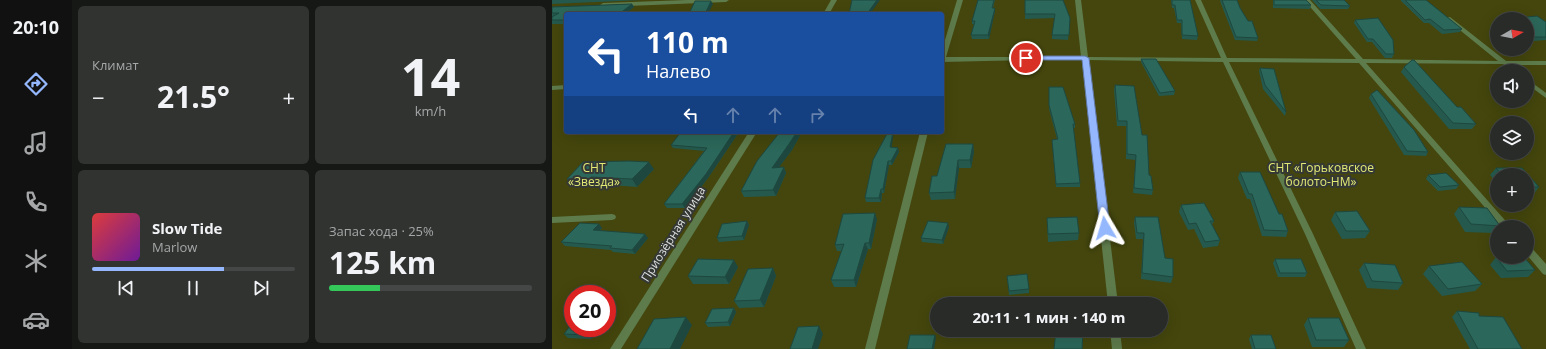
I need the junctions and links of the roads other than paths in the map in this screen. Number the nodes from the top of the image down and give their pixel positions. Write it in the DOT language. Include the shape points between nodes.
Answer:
graph roads {
  1 [pos="726,0"];
  2 [pos="834,0"];
  3 [pos="960,0"];
  4 [pos="1078,0"];
  5 [pos="1198,0"];
  6 [pos="1307,0"];
  7 [pos="599,5"];
  8 [pos="827,12"];
  9 [pos="1444,15"];
  10 [pos="944,52"];
  11 [pos="1085,58"];
  12 [pos="944,59"];
  13 [pos="1225,60"];
  14 [pos="1363,61"];
  15 [pos="1505,63"];
  16 [pos="1546,63"];
  17 [pos="564,87"];
  18 [pos="1534,87"];
  19 [pos="552,88"];
  20 [pos="1546,96"];
  21 [pos="752,134"];
  22 [pos="924,134"];
  23 [pos="612,217"];
  24 [pos="552,220"];
  25 [pos="1502,220"];
  26 [pos="1534,257"];
  27 [pos="1546,271"];
  28 [pos="1112,297"];
  29 [pos="1116,337"];
  30 [pos="615,349"];
  31 [pos="870,349"];
  32 [pos="1117,349"];
  33 [pos="1361,349"];
  1 -- 7 [label="street"];
  2 -- 8 [label="street"];
  3 -- 10 [label="street"];
  4 -- 11 [label="street"];
  5 -- 13 [label="street"];
  6 -- 14 [label="street"];
  9 -- 15 [label="street"];
  11 -- 12 [label="street"];
  11 -- 13 [label="street"];
  11 -- 28 [label="street"];
  13 -- 14 [label="street"];
  13 -- 33 [label="street"];
  14 -- 15 [label="street"];
  14 -- 25 [label="street"];
  15 -- 16 [label="street"];
  17 -- 19 [label="street"];
  18 -- 20 [label="street"];
  21 -- 30 [label="street, Приозёрная улица"];
  22 -- 31 [label="street"];
  23 -- 24 [label="street"];
  26 -- 27 [label="street"];
  29 -- 32 [label="street"];
}
